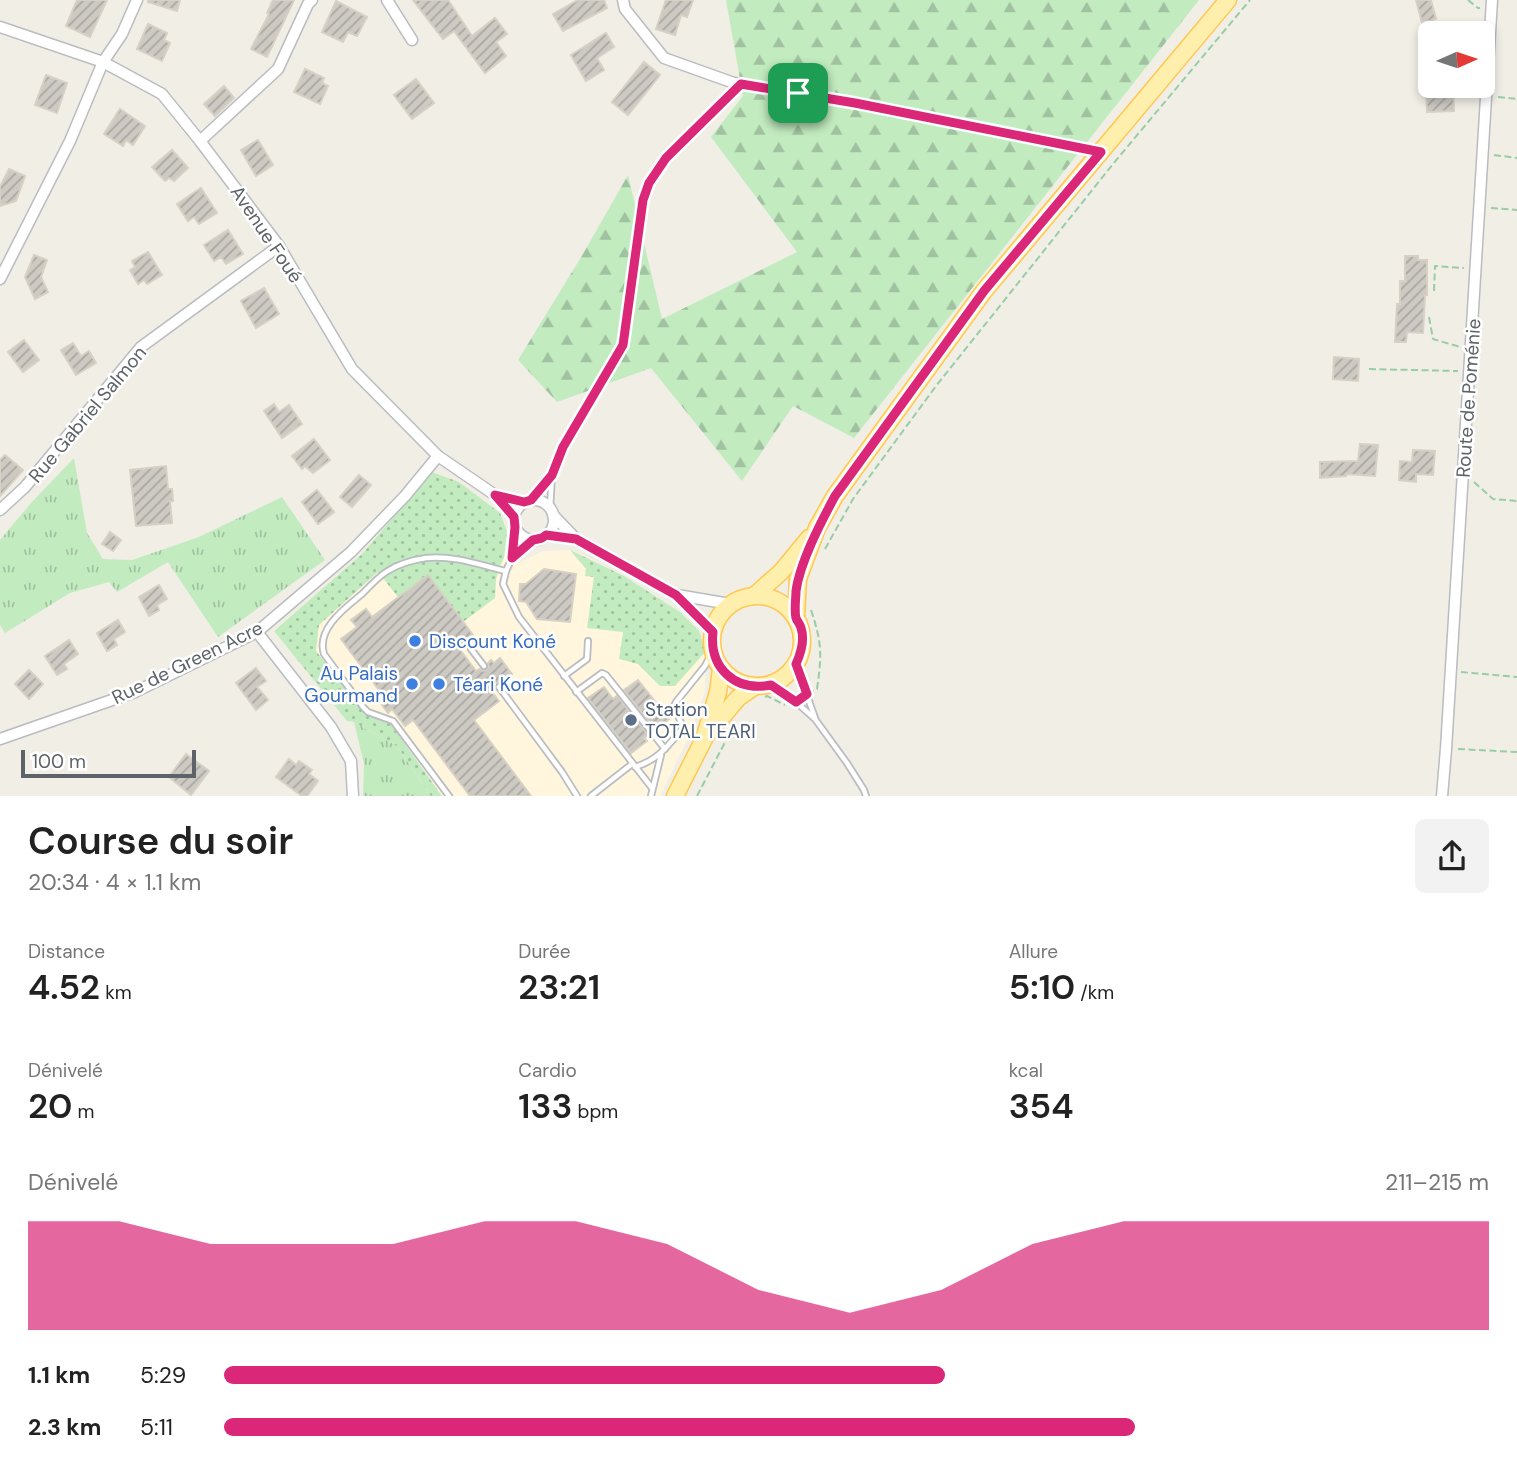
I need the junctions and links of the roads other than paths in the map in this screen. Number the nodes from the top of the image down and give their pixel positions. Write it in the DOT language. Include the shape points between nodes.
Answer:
graph roads {
  1 [pos="137,0"];
  2 [pos="312,0"];
  3 [pos="387,0"];
  4 [pos="623,0"];
  5 [pos="1228,0"];
  6 [pos="1492,5"];
  7 [pos="0,27"];
  8 [pos="412,40"];
  9 [pos="103,62"];
  10 [pos="741,84"];
  11 [pos="200,141"];
  12 [pos="1101,152"];
  13 [pos="279,246"];
  14 [pos="0,279"];
  15 [pos="438,456"];
  16 [pos="552,475"];
  17 [pos="495,495"];
  18 [pos="528,501"];
  19 [pos="0,510"];
  20 [pos="552,512"];
  21 [pos="515,522"];
  22 [pos="817,528"];
  23 [pos="546,535"];
  24 [pos="576,539"];
  25 [pos="533,540"];
  26 [pos="512,558"];
  27 [pos="506,571"];
  28 [pos="676,595"];
  29 [pos="755,595"];
  30 [pos="730,604"];
  31 [pos="796,616"];
  32 [pos="257,632"];
  33 [pos="713,632"];
  34 [pos="588,641"];
  35 [pos="471,649"];
  36 [pos="713,650"];
  37 [pos="796,664"];
  38 [pos="484,666"];
  39 [pos="721,669"];
  40 [pos="564,676"];
  41 [pos="499,687"];
  42 [pos="762,690"];
  43 [pos="576,692"];
  44 [pos="815,719"];
  45 [pos="0,739"];
  46 [pos="704,739"];
  47 [pos="663,751"];
  48 [pos="634,766"];
  49 [pos="652,789"];
  50 [pos="353,796"];
  51 [pos="449,796"];
  52 [pos="577,796"];
  53 [pos="591,796"];
  54 [pos="651,796"];
  55 [pos="675,796"];
  56 [pos="866,796"];
  57 [pos="1442,796"];
  1 -- 9 [label="street"];
  2 -- 11 [label="street" via="278,69"];
  3 -- 8 [label="street"];
  4 -- 10 [label="street" via="625,9 664,58"];
  5 -- 12 [label="main road"];
  6 -- 57 [label="street, Route de Poménie"];
  7 -- 9 [label="street, Avenue Foué"];
  9 -- 11 [label="street, Avenue Foué" via="162,94"];
  9 -- 14 [label="street" via="70,141"];
  10 -- 12 [label="street"];
  10 -- 16 [label="lane" via="666,158 649,183 623,345 563,447"];
  11 -- 13 [label="street, Avenue Foué"];
  12 -- 22 [label="main road" via="984,291 835,496"];
  13 -- 15 [label="street, Avenue Foué" via="352,369"];
  13 -- 19 [label="street, Rue Gabriel Salmon" via="141,347"];
  15 -- 17 [label="street, Avenue Foué"];
  15 -- 32 [label="street, Rue de Green Acre" via="351,552"];
  16 -- 18 [label="lane"];
  16 -- 20 [label="lane"];
  17 -- 18 [label="street, Avenue Foué"];
  17 -- 21 [label="street, Avenue Foué"];
  18 -- 20 [label="street" via="542,502"];
  18 -- 21 [label="street" via="519,506"];
  20 -- 23 [label="street" via="552,526"];
  20 -- 24 [label="street"];
  21 -- 25 [label="street" via="522,536"];
  21 -- 26 [label="lane"];
  22 -- 29 [label="main road"];
  22 -- 31 [label="main road" via="798,579"];
  23 -- 24 [label="street"];
  23 -- 25 [label="street"];
  24 -- 28 [label="street"];
  25 -- 26 [label="lane"];
  26 -- 27 [label="lane"];
  27 -- 40 [label="lane" via="503,584 519,617"];
  27 -- 51 [label="lane" via="455,559 404,563 342,611 324,637 324,654 363,707 393,721"];
  28 -- 30 [label="street"];
  28 -- 33 [label="street"];
  29 -- 30 [label="main road"];
  29 -- 31 [label="main road" via="778,600"];
  30 -- 33 [label="main road"];
  31 -- 37 [label="main road" via="803,640"];
  32 -- 45 [label="street, Rue de Green Acre" via="135,692"];
  32 -- 50 [label="street" via="331,727 351,761"];
  33 -- 36 [label="main road"];
  34 -- 40 [label="lane" via="587,659"];
  35 -- 38 [label="lane"];
  36 -- 39 [label="main road"];
  36 -- 47 [label="lane" via="674,706 682,729"];
  37 -- 42 [label="main road" via="781,680"];
  37 -- 44 [label="lane"];
  39 -- 42 [label="main road" via="730,678"];
  39 -- 46 [label="main road"];
  40 -- 43 [label="lane"];
  41 -- 52 [label="lane"];
  42 -- 44 [label="lane" via="796,702"];
  42 -- 46 [label="main road" via="738,698"];
  43 -- 47 [label="lane" via="606,675"];
  43 -- 48 [label="lane"];
  44 -- 56 [label="lane"];
  46 -- 55 [label="main road"];
  47 -- 48 [label="lane"];
  47 -- 49 [label="lane"];
  48 -- 49 [label="lane"];
  48 -- 53 [label="lane"];
  49 -- 54 [label="lane"];
}
